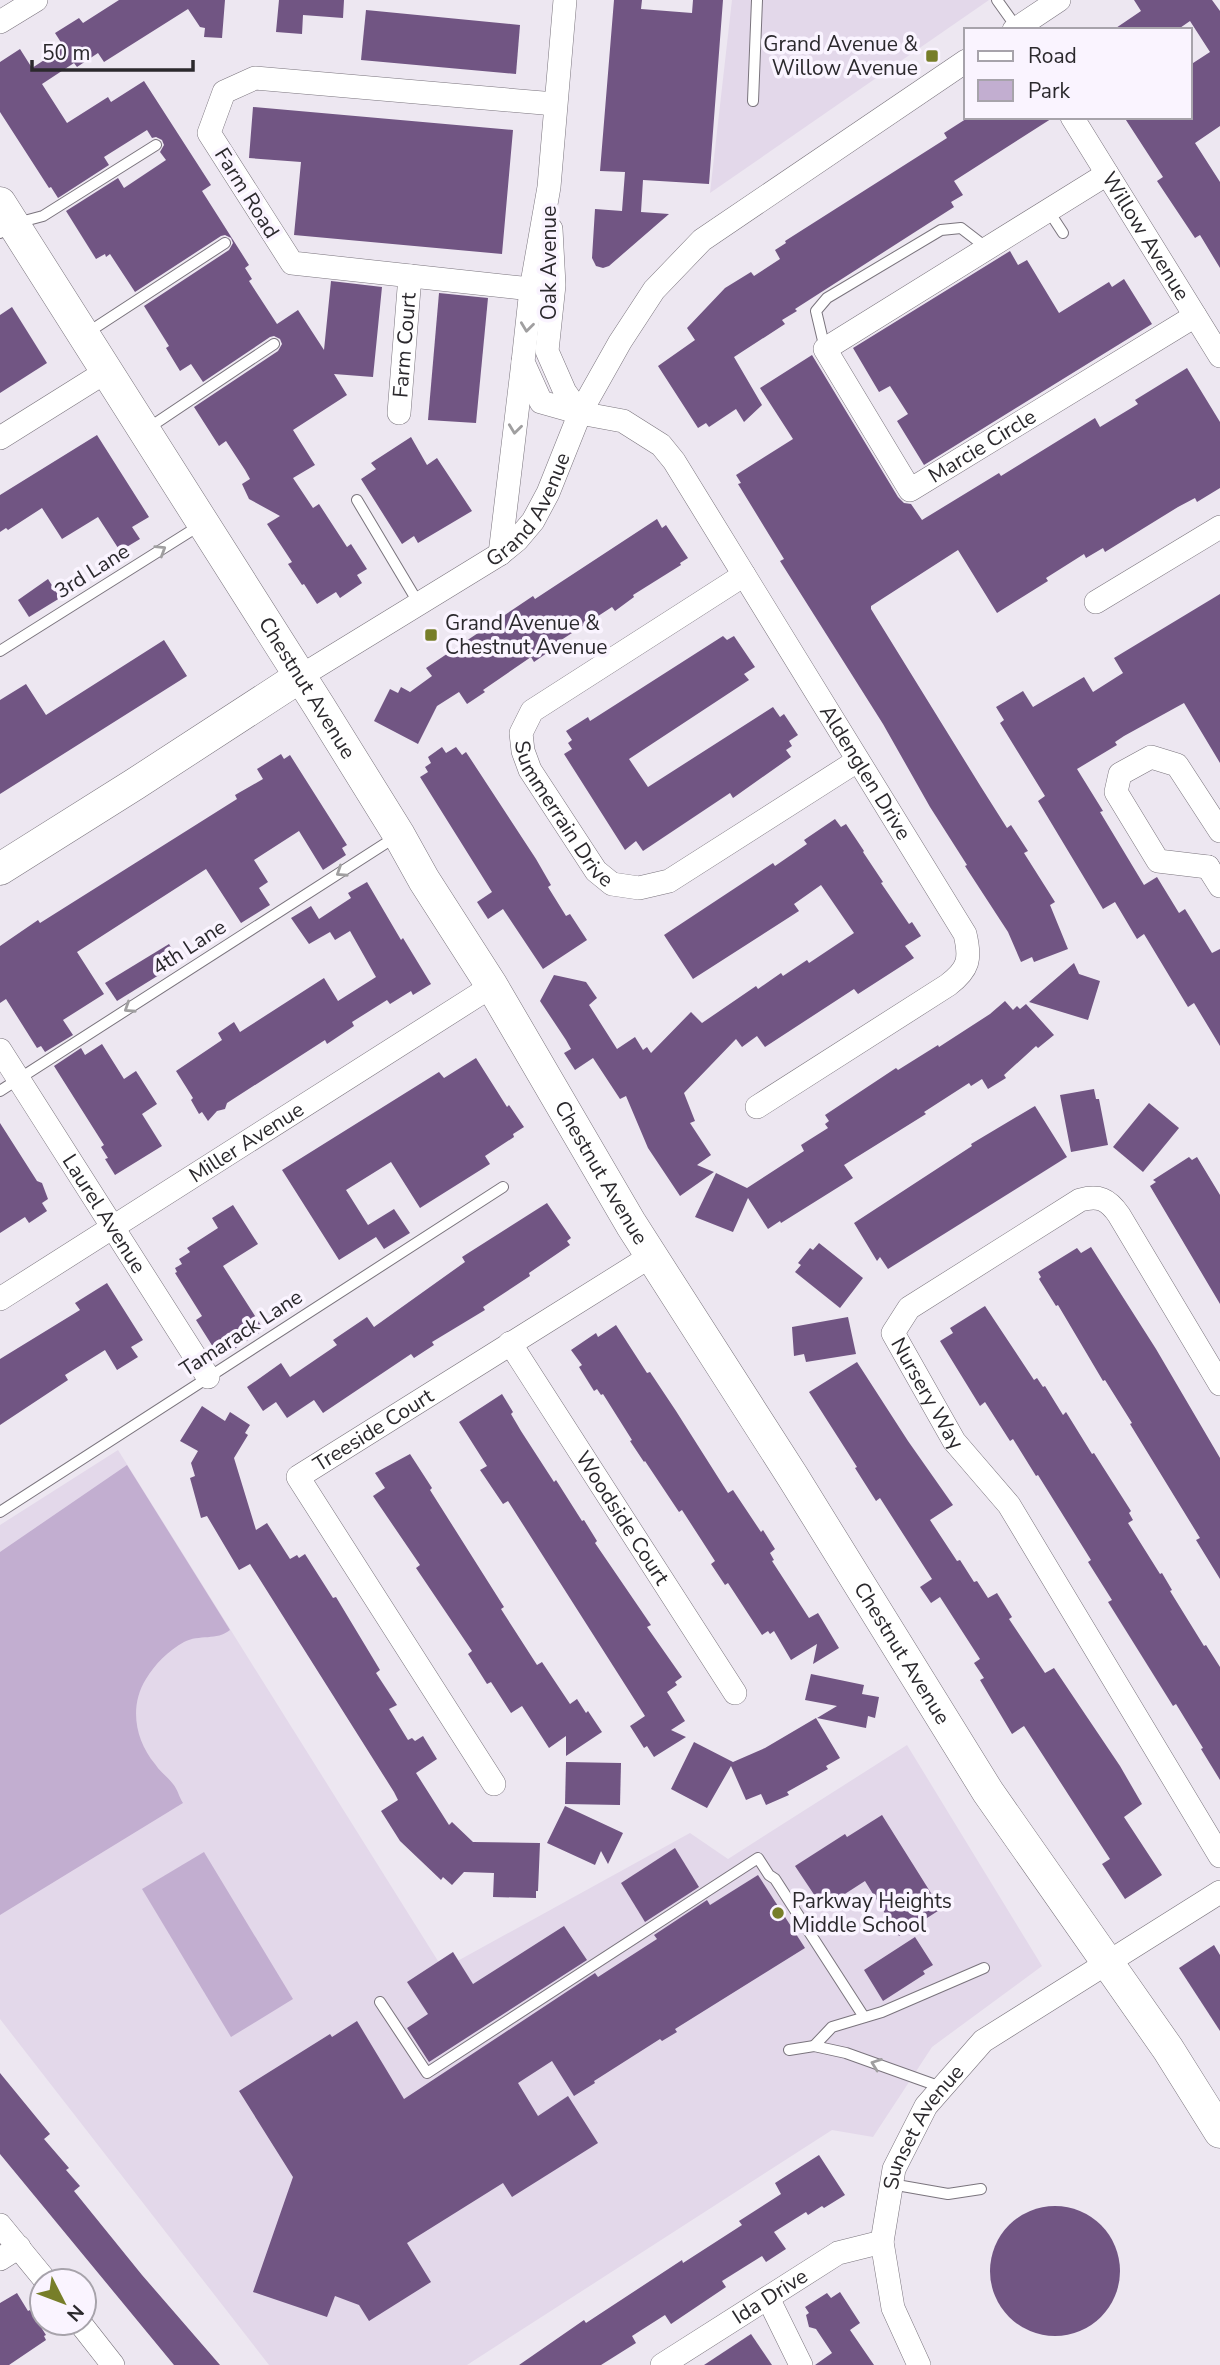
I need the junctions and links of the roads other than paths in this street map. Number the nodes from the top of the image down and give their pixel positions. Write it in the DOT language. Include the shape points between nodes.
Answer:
graph roads {
  1 [pos="36,0"];
  2 [pos="565,0"];
  3 [pos="757,0"];
  4 [pos="997,0"];
  5 [pos="1059,0"];
  6 [pos="0,22"];
  7 [pos="1016,28"];
  8 [pos="1018,28"];
  9 [pos="964,62"];
  10 [pos="752,102"];
  11 [pos="555,104"];
  12 [pos="1073,119"];
  13 [pos="156,145"];
  14 [pos="1107,173"];
  15 [pos="548,187"];
  16 [pos="1048,210"];
  17 [pos="4,220"];
  18 [pos="1063,233"];
  19 [pos="225,243"];
  20 [pos="987,248"];
  21 [pos="410,276"];
  22 [pos="531,289"];
  23 [pos="1195,316"];
  24 [pos="84,335"];
  25 [pos="274,344"];
  26 [pos="825,349"];
  27 [pos="1220,356"];
  28 [pos="523,362"];
  29 [pos="107,371"];
  30 [pos="399,413"];
  31 [pos="580,413"];
  32 [pos="145,430"];
  33 [pos="0,438"];
  34 [pos="357,500"];
  35 [pos="204,523"];
  36 [pos="1220,527"];
  37 [pos="500,554"];
  38 [pos="744,575"];
  39 [pos="1096,602"];
  40 [pos="419,604"];
  41 [pos="0,651"];
  42 [pos="300,676"];
  43 [pos="857,761"];
  44 [pos="1220,831"];
  45 [pos="399,835"];
  46 [pos="1220,836"];
  47 [pos="0,869"];
  48 [pos="1214,876"];
  49 [pos="492,986"];
  50 [pos="0,1050"];
  51 [pos="9,1085"];
  52 [pos="757,1107"];
  53 [pos="503,1187"];
  54 [pos="112,1228"];
  55 [pos="651,1256"];
  56 [pos="0,1299"];
  57 [pos="510,1343"];
  58 [pos="208,1377"];
  59 [pos="1220,1384"];
  60 [pos="0,1511"];
  61 [pos="735,1693"];
  62 [pos="494,1784"];
  63 [pos="1220,1856"];
  64 [pos="1220,1892"];
  65 [pos="1106,1963"];
  66 [pos="984,1968"];
  67 [pos="380,2002"];
  68 [pos="864,2017"];
  69 [pos="814,2046"];
  70 [pos="789,2050"];
  71 [pos="941,2087"];
  72 [pos="1220,2132"];
  73 [pos="891,2184"];
  74 [pos="981,2189"];
  75 [pos="0,2225"];
  76 [pos="882,2242"];
  77 [pos="9,2253"];
  78 [pos="28,2267"];
  79 [pos="768,2298"];
  80 [pos="90,2337"];
  81 [pos="113,2365"];
  82 [pos="663,2365"];
  83 [pos="801,2365"];
  84 [pos="919,2365"];
  1 -- 6 [label="street"];
  2 -- 11 [label="street, Oak Avenue"];
  3 -- 10 [label="lane"];
  4 -- 7 [label="lane"];
  5 -- 8 [label="street"];
  9 -- 31 [label="street, Grand Avenue" via="702,240 654,290"];
  11 -- 15 [label="street, Oak Avenue"];
  11 -- 21 [label="street, Farm Road" via="255,78 224,92 209,133 292,263"];
  12 -- 14 [label="street, Willow Avenue"];
  13 -- 17 [label="lane" via="43,216"];
  14 -- 16 [label="street"];
  14 -- 23 [label="street, Willow Avenue"];
  15 -- 22 [label="street, Oak Avenue"];
  15 -- 31 [label="street, Oak Avenue" via="554,285 547,351"];
  16 -- 18 [label="lane"];
  16 -- 20 [label="street"];
  17 -- 24 [label="main road, Chestnut Avenue"];
  19 -- 24 [label="lane"];
  20 -- 26 [label="street"];
  20 -- 26 [label="lane, Marcie Circle" via="961,228 941,230 827,298 816,311"];
  21 -- 22 [label="street, Farm Road"];
  21 -- 30 [label="street, Farm Court"];
  22 -- 28 [label="street, Oak Avenue, one-way"];
  23 -- 26 [label="street, Marcie Circle" via="910,490"];
  23 -- 27 [label="street, Willow Avenue"];
  24 -- 29 [label="main road, Chestnut Avenue"];
  25 -- 32 [label="lane"];
  28 -- 31 [label="street" via="541,402"];
  28 -- 37 [label="street, Oak Avenue, one-way"];
  29 -- 32 [label="main road, Chestnut Avenue"];
  29 -- 33 [label="street"];
  31 -- 37 [label="street, Grand Avenue" via="533,521"];
  31 -- 38 [label="street, Aldenglen Drive" via="623,421 661,445"];
  32 -- 35 [label="main road, Chestnut Avenue"];
  34 -- 40 [label="lane"];
  41 -- 35 [label="lane, 3rd Lane, one-way"];
  35 -- 42 [label="main road, Chestnut Avenue"];
  36 -- 39 [label="street"];
  37 -- 40 [label="street, Grand Avenue"];
  38 -- 43 [label="street, Aldenglen Drive"];
  38 -- 43 [label="street, Summerrain Drive" via="532,711 521,733 530,770 596,872 612,884 639,888 669,881"];
  40 -- 42 [label="street, Grand Avenue"];
  42 -- 45 [label="main road, Chestnut Avenue"];
  42 -- 47 [label="main road, Grand Avenue"];
  43 -- 52 [label="street, Aldenglen Drive" via="965,934 970,952 967,964 948,985"];
  44 -- 48 [label="street" via="1177,765 1151,757 1120,774 1116,792 1158,861"];
  45 -- 49 [label="main road, Chestnut Avenue"];
  45 -- 51 [label="lane, 4th Lane, one-way"];
  46 -- 48 [label="street"];
  49 -- 54 [label="street, Miller Avenue"];
  49 -- 55 [label="main road, Chestnut Avenue"];
  50 -- 51 [label="street, Laurel Avenue"];
  51 -- 54 [label="street, Laurel Avenue"];
  53 -- 58 [label="lane, Tamarack Lane"];
  54 -- 56 [label="street, Miller Avenue"];
  54 -- 58 [label="street, Laurel Avenue"];
  55 -- 57 [label="street, Treeside Court"];
  55 -- 65 [label="main road, Chestnut Avenue" via="988,1792"];
  57 -- 61 [label="street, Woodside Court"];
  57 -- 62 [label="street, Treeside Court" via="298,1477"];
  58 -- 60 [label="lane, Tamarack Lane"];
  59 -- 63 [label="street, Nursery Way" via="1119,1215 1101,1197 1080,1200 909,1308 893,1333 954,1441 1009,1506"];
  64 -- 65 [label="street"];
  65 -- 71 [label="street, Sunset Avenue" via="983,2041"];
  65 -- 72 [label="main road, Chestnut Avenue"];
  66 -- 68 [label="lane"];
  67 -- 68 [label="lane" via="427,2073 758,1858"];
  68 -- 69 [label="lane" via="832,2027"];
  69 -- 70 [label="lane"];
  71 -- 69 [label="lane, one-way"];
  71 -- 73 [label="street, Sunset Avenue" via="926,2106"];
  73 -- 74 [label="lane" via="948,2194"];
  73 -- 76 [label="street, Sunset Avenue"];
  75 -- 77 [label="street"];
  76 -- 79 [label="street, Ida Drive" via="838,2253"];
  76 -- 84 [label="street, Sunset Avenue" via="893,2308"];
  77 -- 78 [label="street"];
  79 -- 82 [label="street, Ida Drive"];
  79 -- 83 [label="street"];
  80 -- 81 [label="street"];
}
